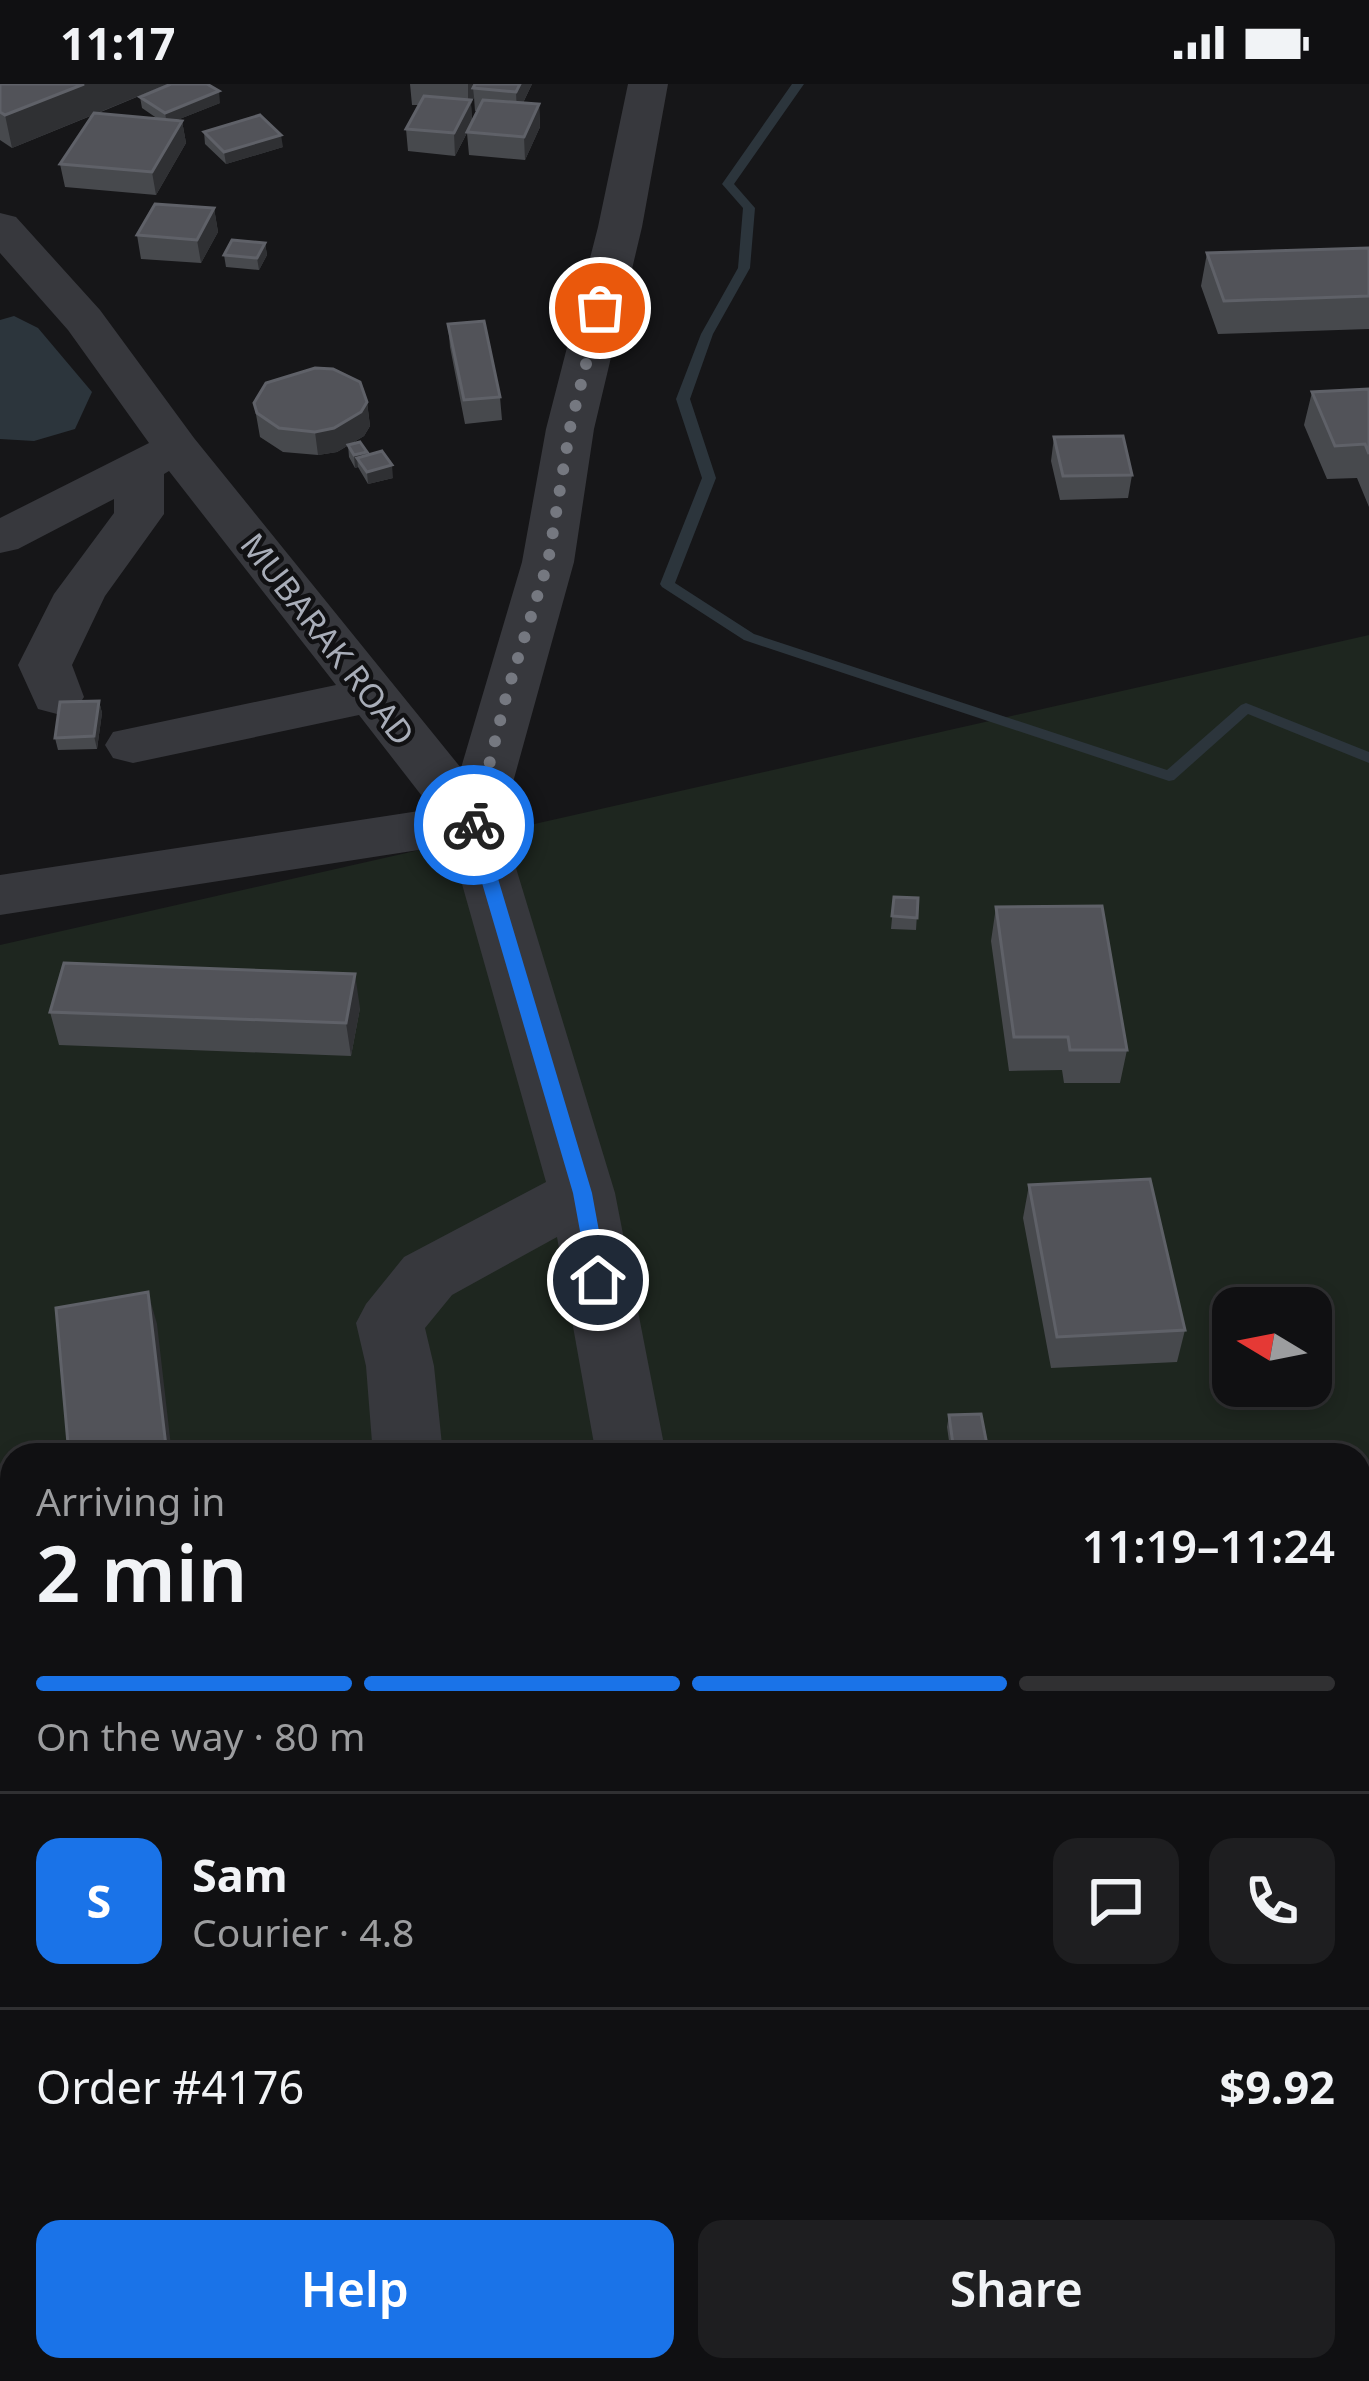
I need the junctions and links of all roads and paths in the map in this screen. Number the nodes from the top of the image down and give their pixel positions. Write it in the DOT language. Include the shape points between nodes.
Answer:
graph roads {
  1 [pos="648,84"];
  2 [pos="0,226"];
  3 [pos="158,457"];
  4 [pos="0,538"];
  5 [pos="373,695"];
  6 [pos="57,698"];
  7 [pos="133,745"];
  8 [pos="473,822"];
  9 [pos="0,895"];
  10 [pos="583,1193"];
  11 [pos="407,1443"];
  12 [pos="629,1443"];
  1 -- 8 [label="street" via="548,562"];
  2 -- 3 [label="street, MUBARAK ROAD" via="83,320"];
  3 -- 4 [label="street"];
  3 -- 5 [label="street, MUBARAK ROAD"];
  3 -- 6 [label="street" via="139,514 80,594 45,665"];
  5 -- 7 [label="street"];
  5 -- 8 [label="street, MUBARAK ROAD"];
  8 -- 9 [label="street"];
  8 -- 10 [label="street, MUBARAK ROAD"];
  10 -- 11 [label="street" via="428,1276 390,1324"];
  10 -- 12 [label="street, MUBARAK ROAD"];
}
